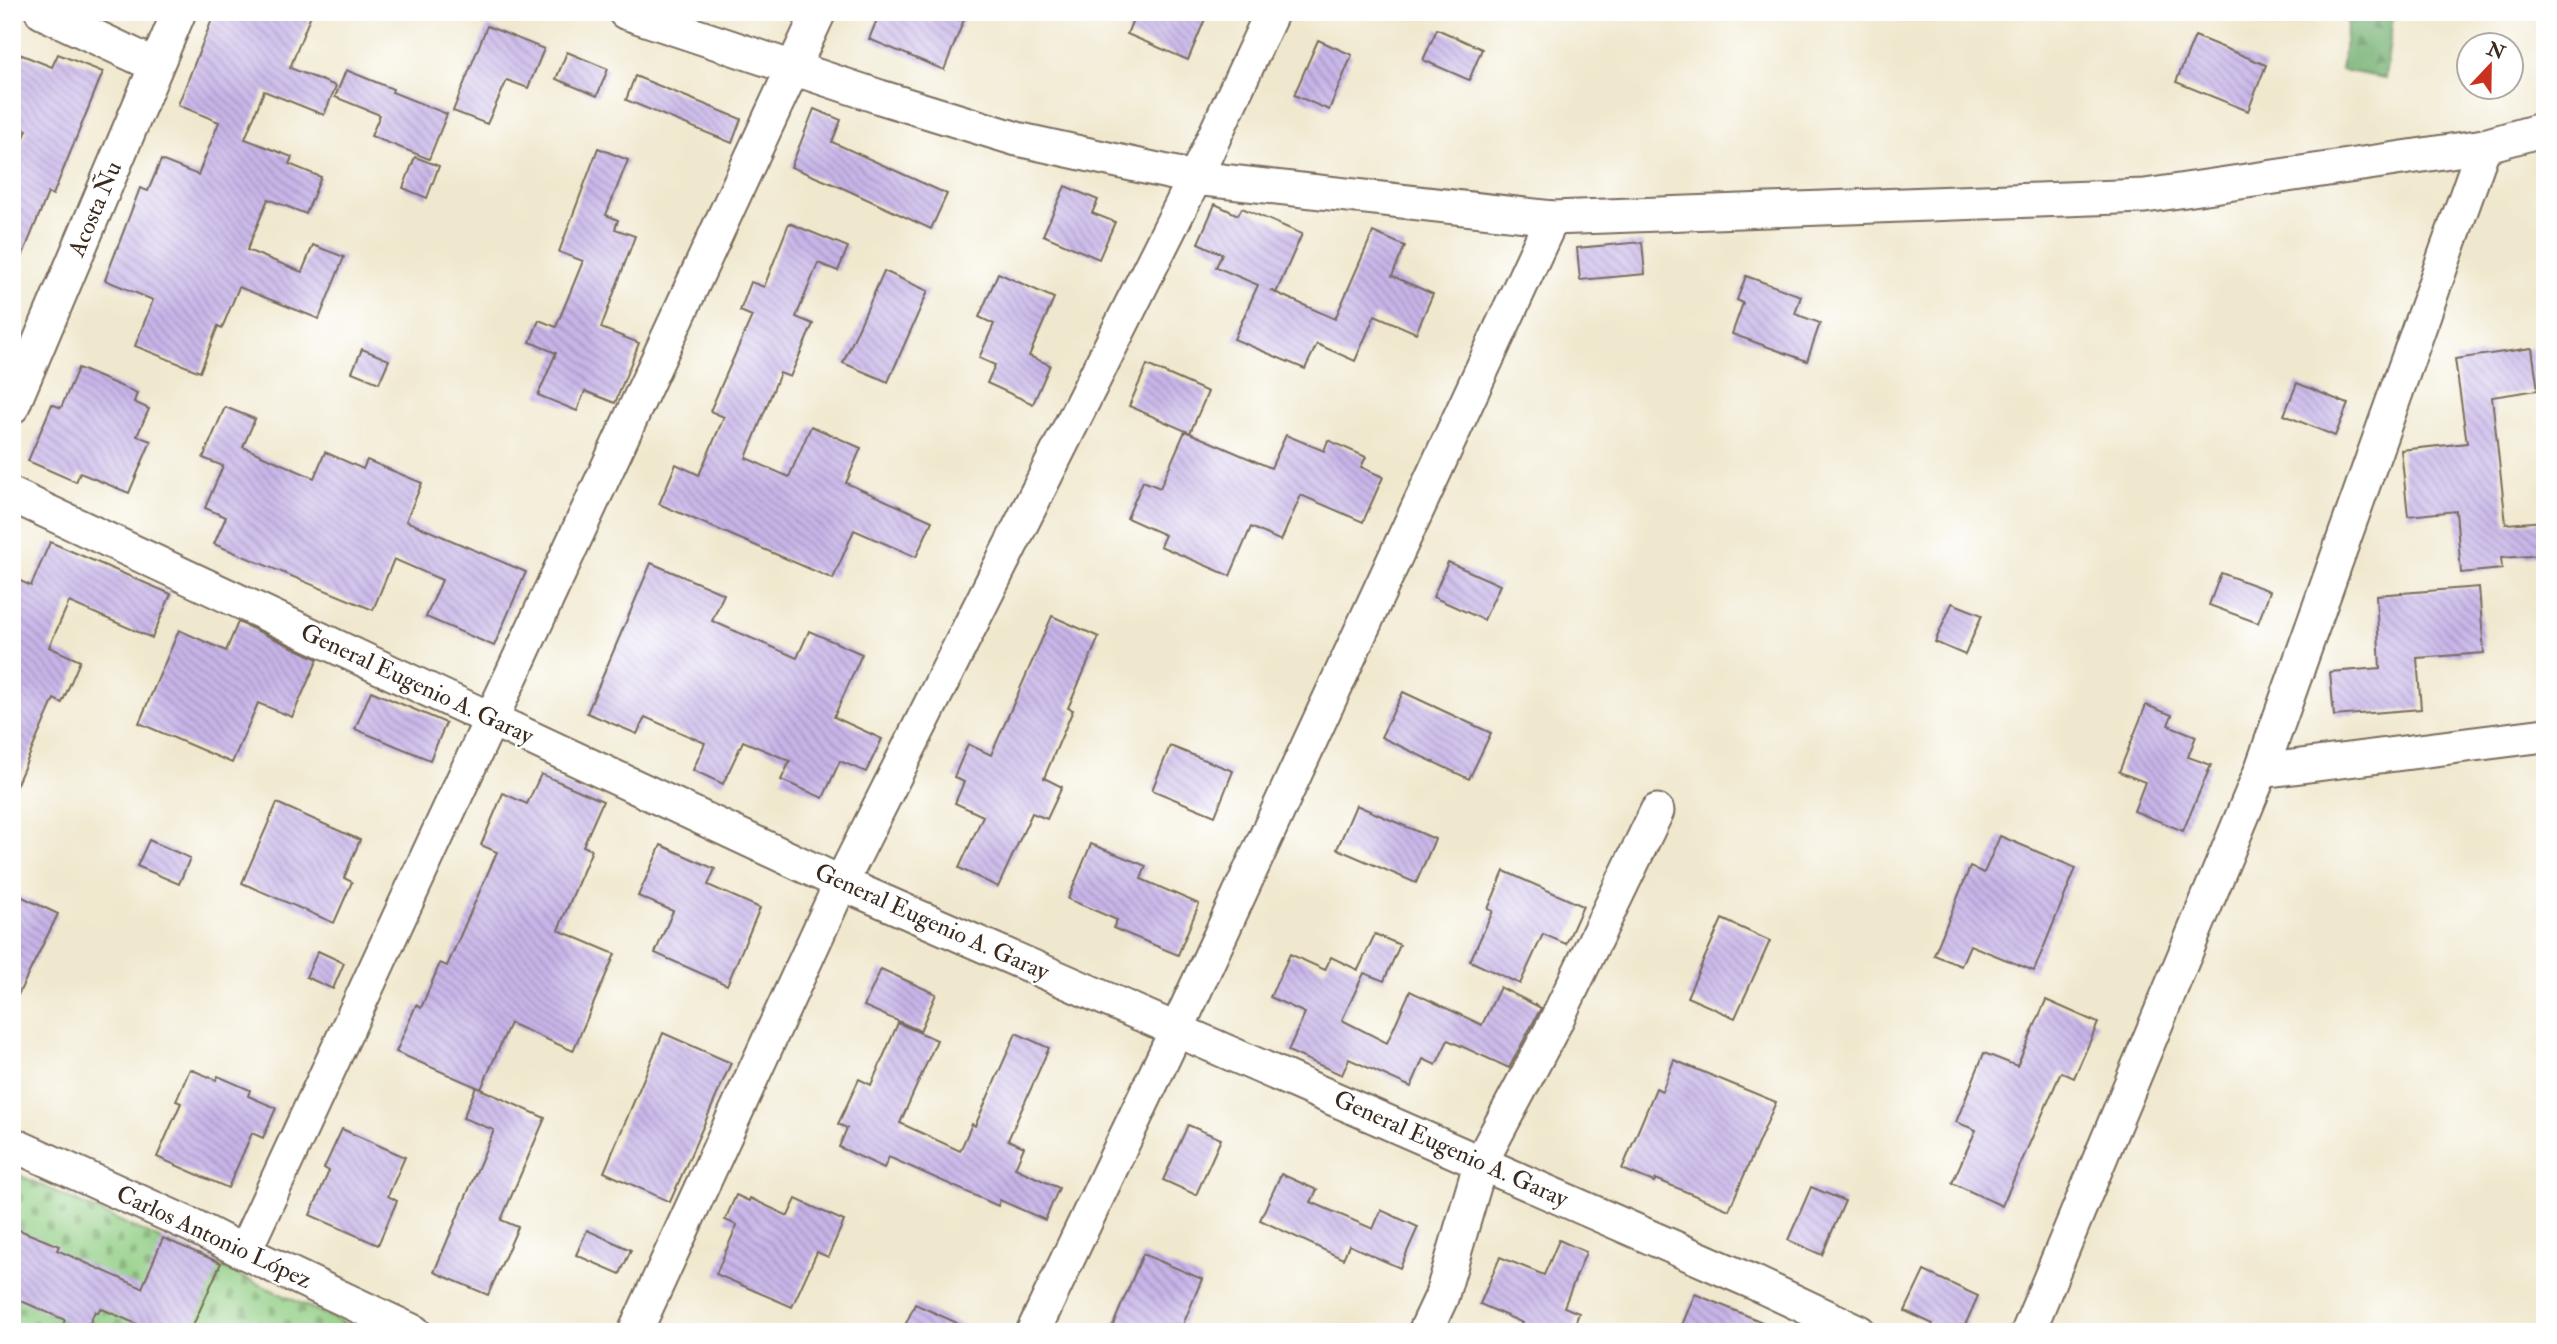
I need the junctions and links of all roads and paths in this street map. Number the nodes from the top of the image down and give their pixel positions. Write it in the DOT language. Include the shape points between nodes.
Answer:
graph roads {
  1 [pos="42,12"];
  2 [pos="178,12"];
  3 [pos="625,12"];
  4 [pos="819,12"];
  5 [pos="1272,12"];
  6 [pos="155,65"];
  7 [pos="794,69"];
  8 [pos="2545,130"];
  9 [pos="2484,146"];
  10 [pos="1195,178"];
  11 [pos="1552,218"];
  12 [pos="12,407"];
  13 [pos="12,495"];
  14 [pos="490,718"];
  15 [pos="2545,735"];
  16 [pos="2261,771"];
  17 [pos="1657,811"];
  18 [pos="841,883"];
  19 [pos="1177,1029"];
  20 [pos="12,1144"];
  21 [pos="1481,1162"];
  22 [pos="244,1252"];
  23 [pos="414,1332"];
  24 [pos="635,1332"];
  25 [pos="1033,1332"];
  26 [pos="1425,1332"];
  27 [pos="1859,1332"];
  28 [pos="2028,1332"];
  1 -- 6 [label="street"];
  2 -- 6 [label="street, Acosta Ñu"];
  3 -- 7 [label="street"];
  4 -- 7 [label="street"];
  5 -- 10 [label="street"];
  6 -- 12 [label="street, Acosta Ñu"];
  7 -- 10 [label="street" via="1017,139"];
  7 -- 14 [label="street"];
  8 -- 9 [label="street"];
  9 -- 11 [label="street" via="2145,197"];
  9 -- 16 [label="street"];
  10 -- 11 [label="street"];
  10 -- 18 [label="street"];
  11 -- 19 [label="street"];
  13 -- 14 [label="street, General Eugenio A. Garay"];
  14 -- 18 [label="street, General Eugenio A. Garay"];
  14 -- 22 [label="street"];
  15 -- 16 [label="street"];
  16 -- 28 [label="street"];
  17 -- 21 [label="street" via="1554,1026"];
  18 -- 19 [label="street, General Eugenio A. Garay"];
  18 -- 24 [label="street"];
  19 -- 21 [label="street, General Eugenio A. Garay"];
  19 -- 25 [label="street"];
  20 -- 22 [label="street, Carlos Antonio López"];
  21 -- 26 [label="street" via="1441,1298"];
  21 -- 27 [label="street, General Eugenio A. Garay"];
  22 -- 23 [label="street, Carlos Antonio López"];
}
